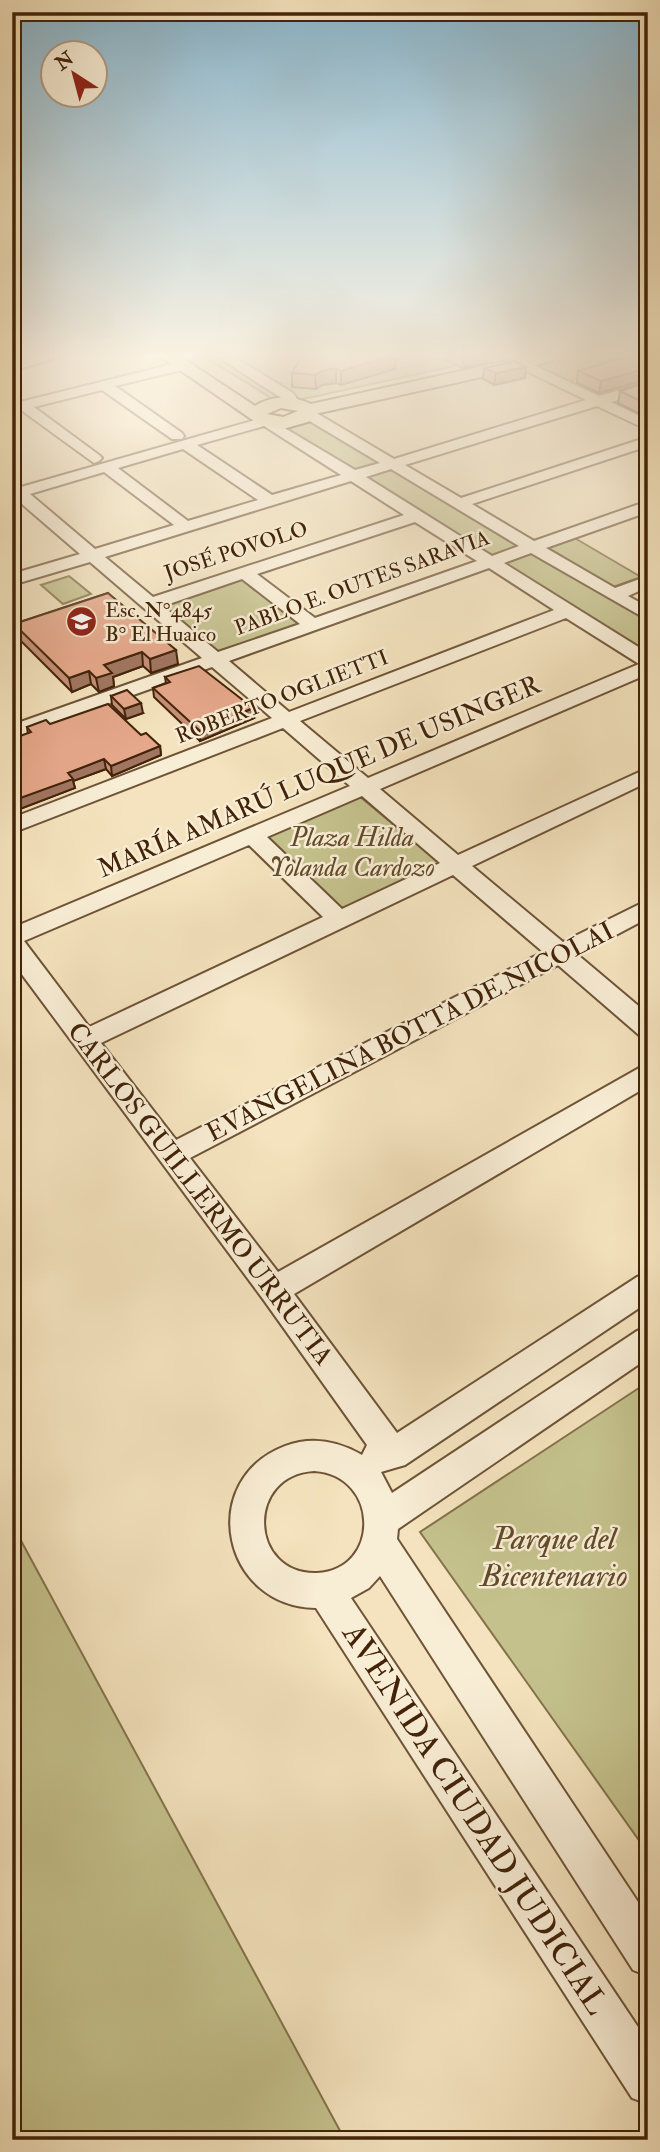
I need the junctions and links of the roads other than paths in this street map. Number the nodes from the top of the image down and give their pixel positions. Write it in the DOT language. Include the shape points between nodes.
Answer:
graph roads {
  1 [pos="92,457"];
  2 [pos="120,457"];
  3 [pos="207,457"];
  4 [pos="323,457"];
  5 [pos="384,457"];
  6 [pos="413,457"];
  7 [pos="598,457"];
  8 [pos="100,463"];
  9 [pos="394,463"];
  10 [pos="352,476"];
  11 [pos="14,488"];
  12 [pos="271,501"];
  13 [pos="461,503"];
  14 [pos="648,506"];
  15 [pos="416,516"];
  16 [pos="186,527"];
  17 [pos="532,546"];
  18 [pos="93,555"];
  19 [pos="488,562"];
  20 [pos="244,573"];
  21 [pos="12,580"];
  22 [pos="648,582"];
  23 [pos="614,595"];
  24 [pos="150,604"];
  25 [pos="567,611"];
  26 [pos="648,615"];
  27 [pos="313,625"];
  28 [pos="215,660"];
  29 [pos="648,661"];
  30 [pos="648,667"];
  31 [pos="286,720"];
  32 [pos="12,732"];
  33 [pos="648,774"];
  34 [pos="365,787"];
  35 [pos="12,826"];
  36 [pos="253,836"];
  37 [pos="457,865"];
  38 [pos="648,908"];
  39 [pos="340,920"];
  40 [pos="12,937"];
  41 [pos="12,943"];
  42 [pos="561,953"];
  43 [pos="648,1028"];
  44 [pos="86,1039"];
  45 [pos="648,1073"];
  46 [pos="172,1155"];
  47 [pos="648,1286"];
  48 [pos="274,1290"];
  49 [pos="648,1341"];
  50 [pos="390,1450"];
  51 [pos="346,1463"];
  52 [pos="381,1531"];
  53 [pos="325,1590"];
  54 [pos="648,1955"];
  55 [pos="648,2082"];
  1 -- 8 [label="street"];
  2 -- 8 [label="street"];
  3 -- 12 [label="street"];
  4 -- 10 [label="street"];
  5 -- 9 [label="street"];
  6 -- 9 [label="street"];
  7 -- 13 [label="street"];
  8 -- 11 [label="street"];
  8 -- 16 [label="street"];
  9 -- 10 [label="street"];
  9 -- 13 [label="street"];
  10 -- 12 [label="street"];
  10 -- 15 [label="street"];
  11 -- 18 [label="street"];
  12 -- 16 [label="street"];
  13 -- 17 [label="street"];
  14 -- 17 [label="street, PABLO E. OUTES SARAVIA"];
  15 -- 19 [label="street"];
  15 -- 20 [label="street, JOSÉ POVOLO"];
  16 -- 18 [label="street"];
  17 -- 19 [label="street, PABLO E. OUTES SARAVIA"];
  17 -- 23 [label="street"];
  18 -- 21 [label="street"];
  18 -- 24 [label="street"];
  19 -- 25 [label="street"];
  19 -- 27 [label="street, PABLO E. OUTES SARAVIA"];
  20 -- 24 [label="street, JOSÉ POVOLO"];
  20 -- 27 [label="street"];
  22 -- 23 [label="street"];
  23 -- 26 [label="street"];
  24 -- 28 [label="street"];
  25 -- 29 [label="street"];
  25 -- 31 [label="street, ROBERTO OGLIETTI"];
  27 -- 28 [label="street, PABLO E. OUTES SARAVIA"];
  28 -- 31 [label="street"];
  28 -- 32 [label="street, PABLO E. OUTES SARAVIA"];
  30 -- 34 [label="street, MARÍA AMARÚ LUQUE DE USINGER"];
  31 -- 34 [label="street"];
  31 -- 35 [label="street, ROBERTO OGLIETTI"];
  33 -- 37 [label="street"];
  34 -- 36 [label="street, MARÍA AMARÚ LUQUE DE USINGER"];
  34 -- 37 [label="street"];
  36 -- 39 [label="street"];
  36 -- 40 [label="street, MARÍA AMARÚ LUQUE DE USINGER"];
  37 -- 39 [label="street"];
  37 -- 42 [label="street"];
  38 -- 42 [label="street, EVANGELINA BOTTA DE NICOLAI"];
  39 -- 44 [label="street"];
  41 -- 44 [label="street, CARLOS GUILLERMO URRUTIA"];
  42 -- 43 [label="street"];
  42 -- 46 [label="street, EVANGELINA BOTTA DE NICOLAI"];
  44 -- 46 [label="street, CARLOS GUILLERMO URRUTIA"];
  45 -- 48 [label="street"];
  46 -- 48 [label="street, CARLOS GUILLERMO URRUTIA"];
  47 -- 50 [label="street"];
  48 -- 50 [label="street, CARLOS GUILLERMO URRUTIA"];
  49 -- 52 [label="street"];
  50 -- 51 [label="street"];
  51 -- 52 [label="street" via="372,1486"];
  51 -- 53 [label="street" via="302,1457 280,1465 262,1479 250,1499 245,1522 248,1545 260,1565 278,1581 300,1590"];
  52 -- 53 [label="street, AVENIDA CIUDAD JUDICIAL" via="367,1565 348,1581"];
  52 -- 54 [label="street"];
  53 -- 55 [label="street, AVENIDA CIUDAD JUDICIAL"];
}
